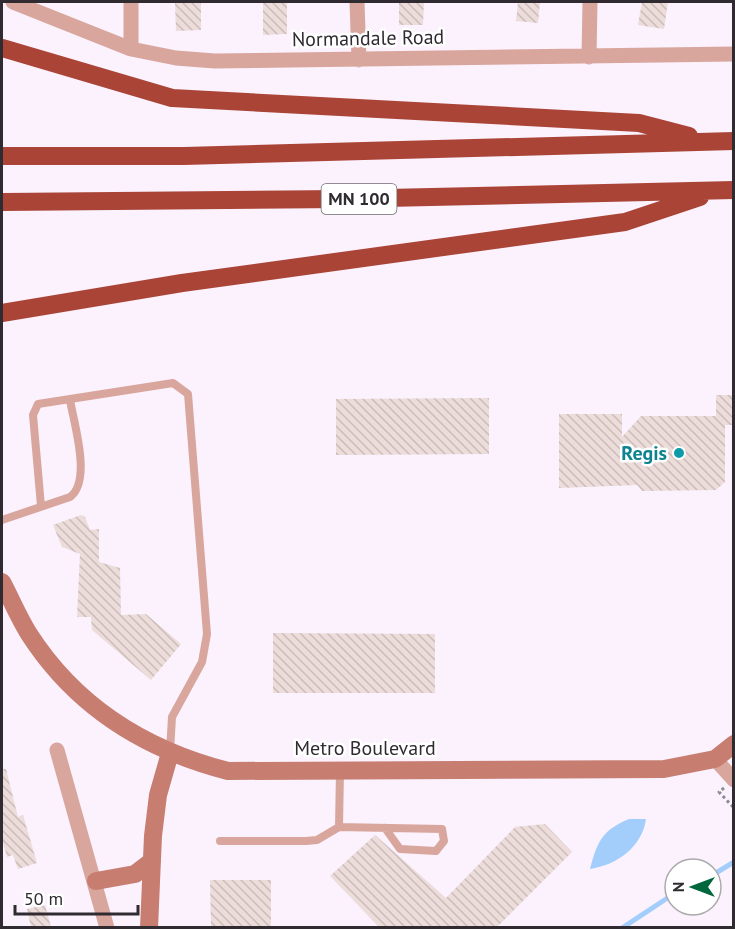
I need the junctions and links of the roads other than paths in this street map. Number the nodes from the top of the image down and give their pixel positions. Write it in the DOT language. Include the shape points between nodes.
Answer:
graph roads {
  1 [pos="13,2"];
  2 [pos="130,2"];
  3 [pos="357,2"];
  4 [pos="590,2"];
  5 [pos="2,48"];
  6 [pos="130,49"];
  7 [pos="734,54"];
  8 [pos="589,57"];
  9 [pos="359,60"];
  10 [pos="734,141"];
  11 [pos="711,142"];
  12 [pos="2,156"];
  13 [pos="725,190"];
  14 [pos="2,202"];
  15 [pos="2,313"];
  16 [pos="70,400"];
  17 [pos="41,507"];
  18 [pos="2,520"];
  19 [pos="2,582"];
  20 [pos="734,744"];
  21 [pos="57,750"];
  22 [pos="170,753"];
  23 [pos="715,759"];
  24 [pos="340,771"];
  25 [pos="734,780"];
  26 [pos="339,827"];
  27 [pos="384,828"];
  28 [pos="220,841"];
  29 [pos="152,861"];
  30 [pos="96,881"];
  31 [pos="107,927"];
  32 [pos="149,927"];
  1 -- 6 [label="street, Normandale Road"];
  2 -- 6 [label="street"];
  3 -- 9 [label="street"];
  4 -- 8 [label="street"];
  5 -- 11 [label="highway" via="172,98 639,123"];
  6 -- 9 [label="street, Normandale Road" via="215,61"];
  7 -- 8 [label="street, Normandale Road"];
  8 -- 9 [label="street, Normandale Road"];
  10 -- 11 [label="highway"];
  11 -- 12 [label="highway" via="184,156"];
  13 -- 14 [label="highway, MN 100"];
  13 -- 15 [label="highway" via="625,222 182,283"];
  16 -- 17 [label="lane" via="82,476 77,492"];
  16 -- 17 [label="lane" via="38,404 33,415"];
  16 -- 22 [label="lane" via="173,383 188,394 207,634 202,662 172,717"];
  17 -- 18 [label="lane"];
  19 -- 22 [label="street, Metro Boulevard" via="29,634 56,671 91,705 128,732"];
  20 -- 23 [label="street, Metro Boulevard"];
  21 -- 30 [label="street"];
  22 -- 24 [label="street, Metro Boulevard" via="228,771"];
  22 -- 29 [label="street" via="158,795"];
  23 -- 24 [label="street, Metro Boulevard" via="664,769"];
  23 -- 25 [label="street"];
  24 -- 26 [label="lane"];
  26 -- 27 [label="lane"];
  26 -- 28 [label="lane" via="306,842"];
  27 -- 27 [label="lane" via="400,849 436,851 444,841 442,829"];
  29 -- 30 [label="street" via="135,874"];
  29 -- 32 [label="street"];
  30 -- 31 [label="street"];
}
